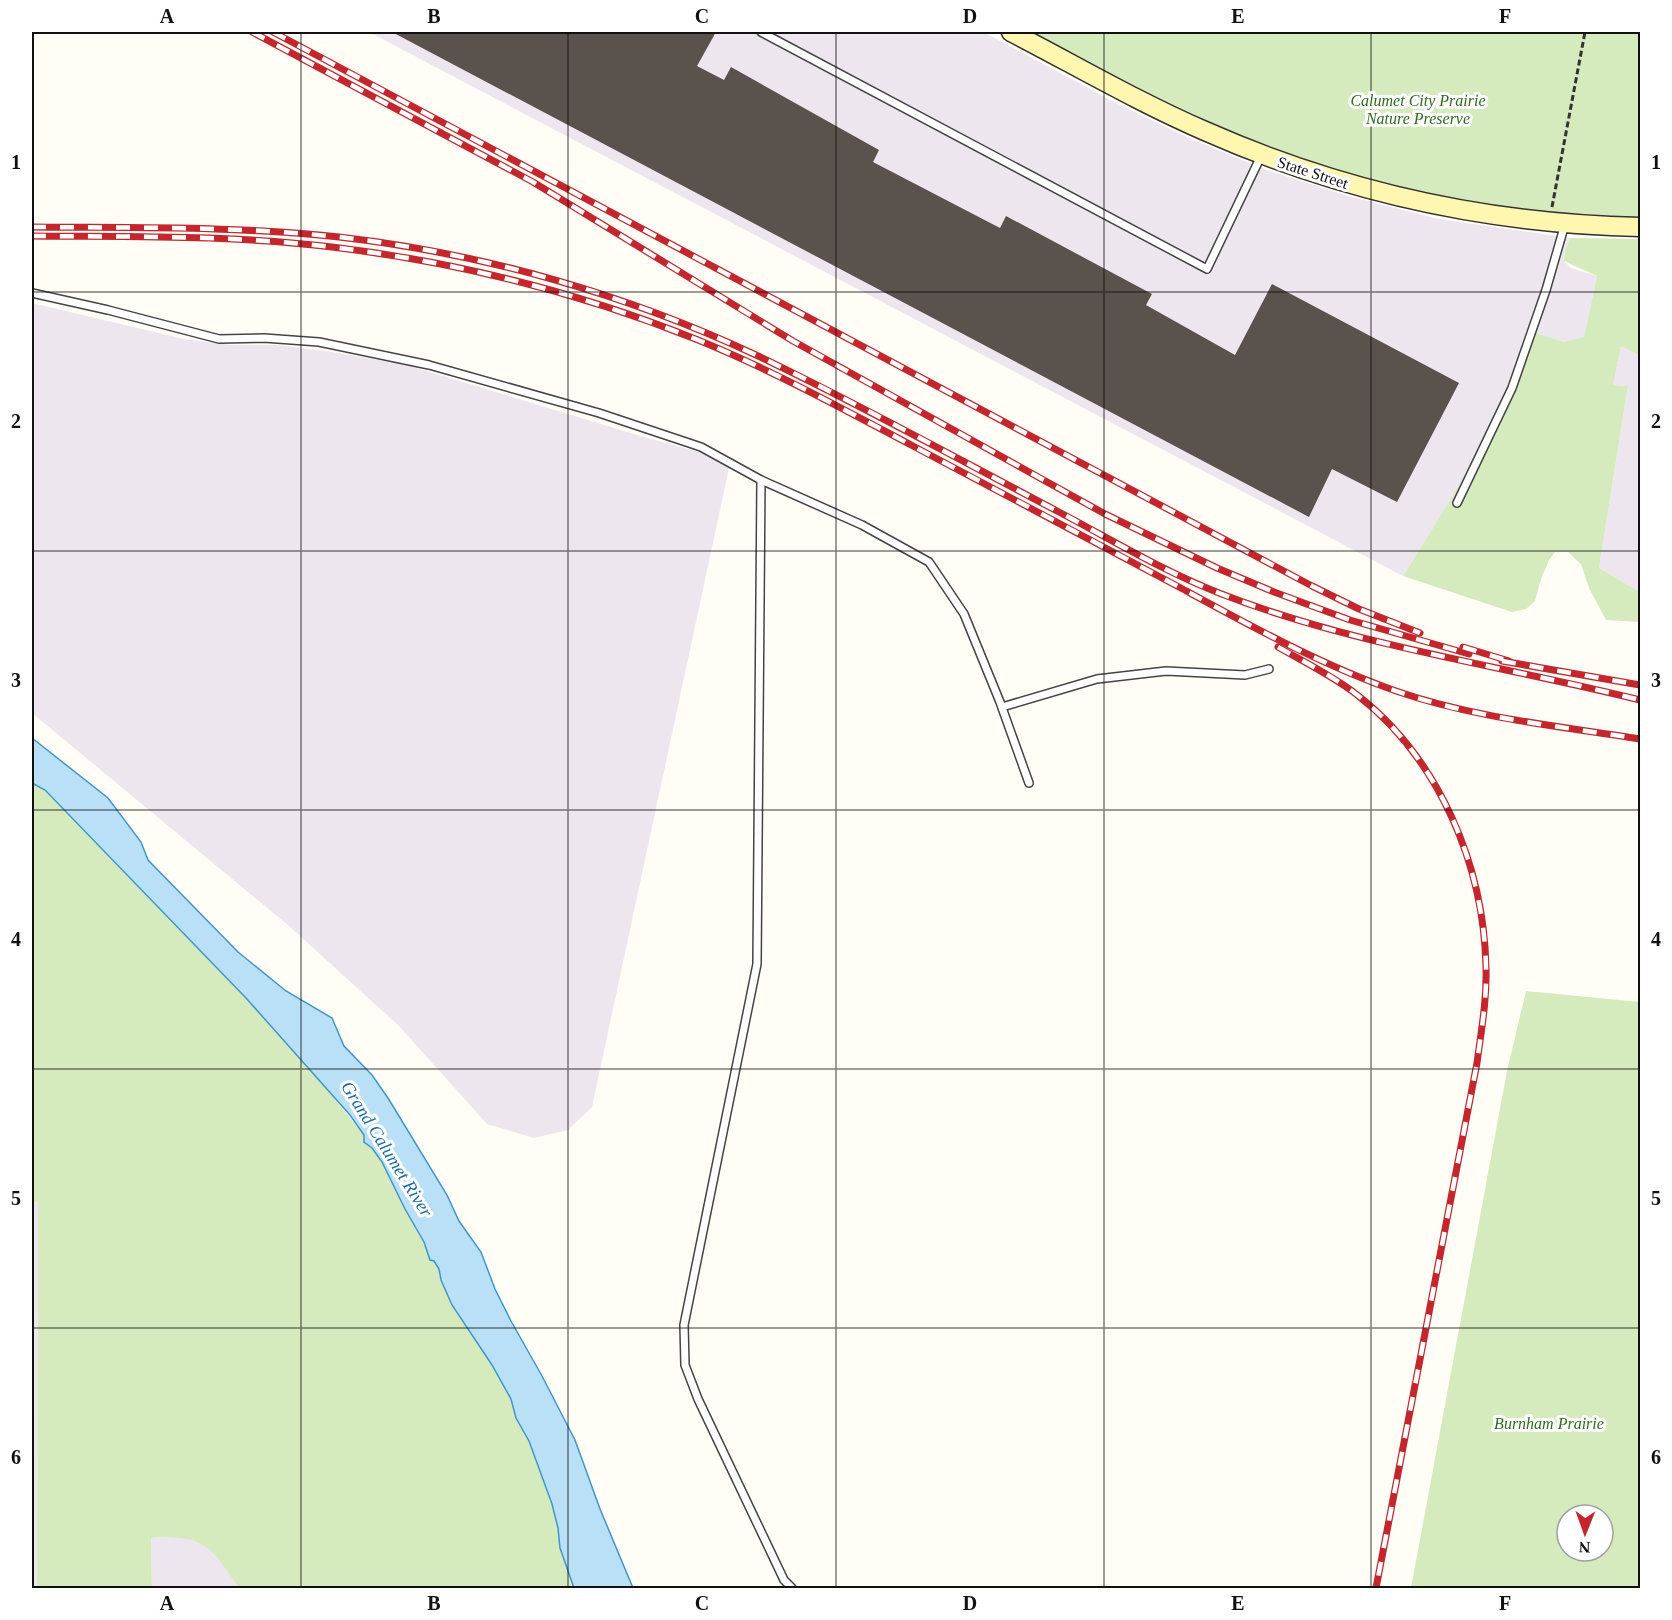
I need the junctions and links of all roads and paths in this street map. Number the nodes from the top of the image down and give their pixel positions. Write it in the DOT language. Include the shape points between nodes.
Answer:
graph roads {
  1 [pos="761,32"];
  2 [pos="1011,32"];
  3 [pos="1585,32"];
  4 [pos="1262,154"];
  5 [pos="1557,224"];
  6 [pos="1641,227"];
  7 [pos="32,293"];
  8 [pos="761,480"];
  9 [pos="1457,503"];
  10 [pos="1269,669"];
  11 [pos="1002,707"];
  12 [pos="1029,783"];
  13 [pos="792,1588"];
  1 -- 4 [label="lane" via="1207,268"];
  2 -- 4 [label="street, State Street" via="1169,115"];
  3 -- 5 [label="path"];
  4 -- 5 [label="street, State Street" via="1384,194"];
  5 -- 6 [label="street, State Street"];
  5 -- 9 [label="lane" via="1546,290 1512,388"];
  7 -- 8 [label="lane" via="219,339 319,342 429,365 599,413 701,447"];
  8 -- 11 [label="lane" via="862,525 929,562 964,614"];
  8 -- 13 [label="lane" via="757,964 684,1325 685,1365 779,1569"];
  10 -- 11 [label="lane" via="1245,675 1166,671 1096,679"];
  11 -- 12 [label="lane"];
}
